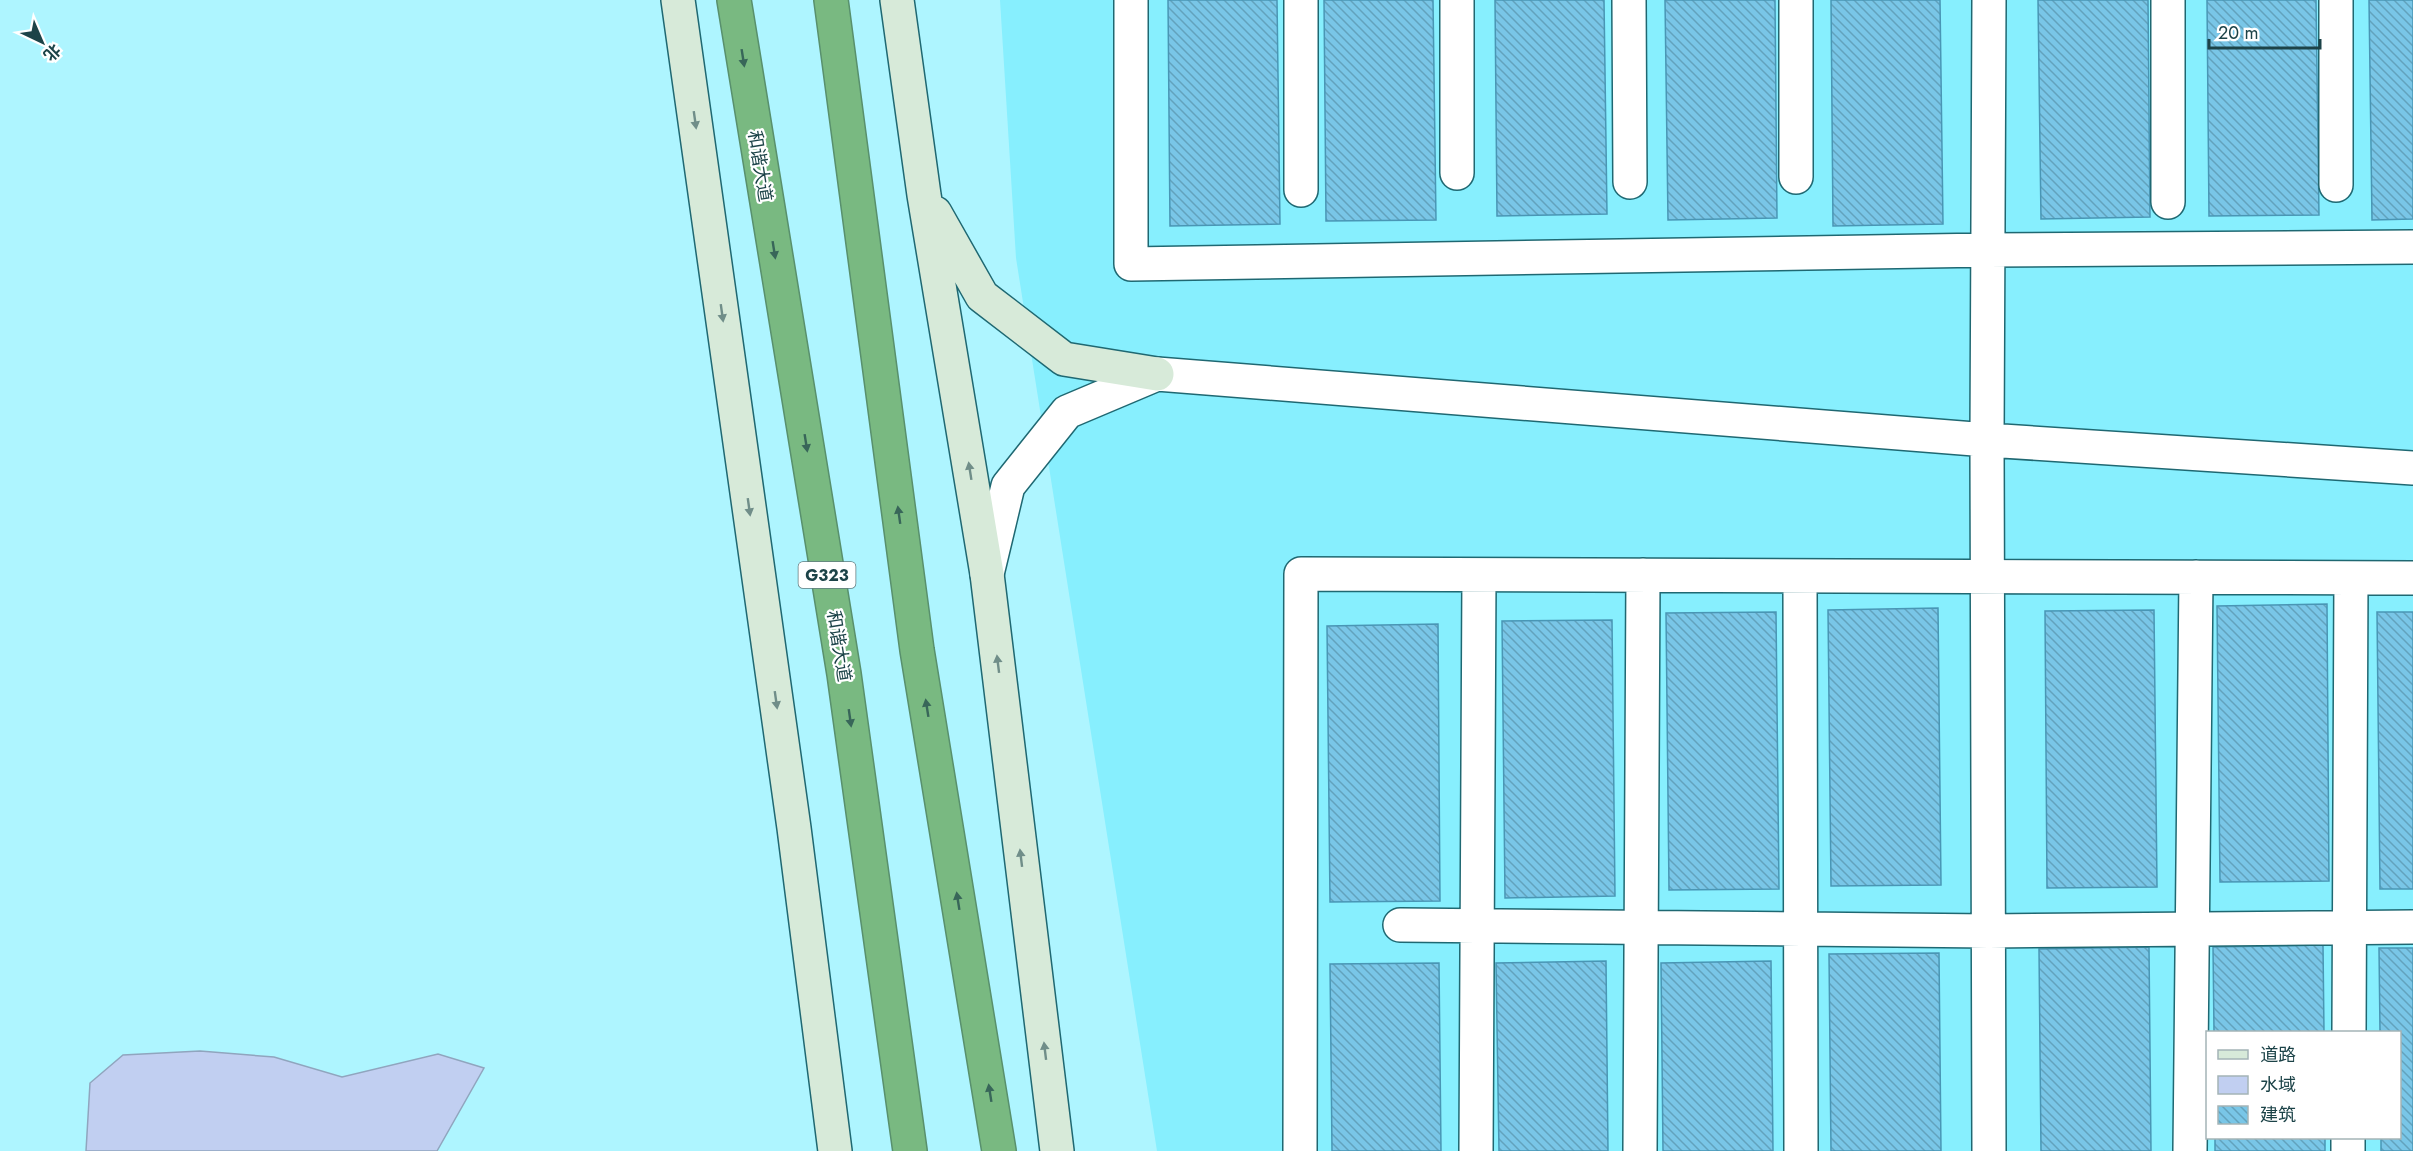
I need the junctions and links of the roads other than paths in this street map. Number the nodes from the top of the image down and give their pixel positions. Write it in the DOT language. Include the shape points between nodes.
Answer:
graph roads {
  1 [pos="678,0"];
  2 [pos="734,0"];
  3 [pos="831,0"];
  4 [pos="897,0"];
  5 [pos="1131,0"];
  6 [pos="1301,0"];
  7 [pos="1457,0"];
  8 [pos="1629,0"];
  9 [pos="1796,0"];
  10 [pos="1989,0"];
  11 [pos="2168,0"];
  12 [pos="2336,0"];
  13 [pos="1457,173"];
  14 [pos="1796,177"];
  15 [pos="1630,182"];
  16 [pos="2336,185"];
  17 [pos="1301,190"];
  18 [pos="924,195"];
  19 [pos="2168,202"];
  20 [pos="2413,247"];
  21 [pos="1987,250"];
  22 [pos="1157,374"];
  23 [pos="1987,440"];
  24 [pos="2413,468"];
  25 [pos="987,574"];
  26 [pos="1479,575"];
  27 [pos="1642,575"];
  28 [pos="1800,576"];
  29 [pos="1987,577"];
  30 [pos="2196,577"];
  31 [pos="2351,578"];
  32 [pos="2413,578"];
  33 [pos="1400,925"];
  34 [pos="1477,925"];
  35 [pos="1641,927"];
  36 [pos="2413,927"];
  37 [pos="2349,928"];
  38 [pos="1801,929"];
  39 [pos="2192,929"];
  40 [pos="1989,931"];
  41 [pos="2349,1031"];
  42 [pos="835,1151"];
  43 [pos="910,1151"];
  44 [pos="999,1151"];
  45 [pos="1057,1151"];
  46 [pos="1300,1151"];
  47 [pos="1476,1151"];
  48 [pos="1640,1151"];
  49 [pos="1801,1151"];
  50 [pos="1989,1151"];
  51 [pos="2190,1151"];
  1 -- 42 [label="street, one-way" via="794,828"];
  2 -- 43 [label="highway, 和谐大道 / G323, one-way" via="844,674"];
  44 -- 3 [label="highway, one-way" via="917,650"];
  4 -- 18 [label="street"];
  5 -- 21 [label="street" via="1131,264"];
  6 -- 17 [label="street"];
  7 -- 13 [label="street"];
  8 -- 15 [label="street"];
  9 -- 14 [label="street"];
  10 -- 21 [label="street"];
  11 -- 19 [label="street"];
  12 -- 16 [label="street"];
  18 -- 22 [label="street" via="982,296 1000,310 1064,359"];
  25 -- 18 [label="street, one-way"];
  20 -- 21 [label="street"];
  21 -- 23 [label="street"];
  22 -- 23 [label="street"];
  22 -- 25 [label="street" via="1067,411 1008,486"];
  23 -- 24 [label="street"];
  23 -- 29 [label="street"];
  45 -- 25 [label="street, one-way"];
  26 -- 27 [label="street"];
  26 -- 34 [label="street"];
  26 -- 46 [label="street" via="1301,574"];
  27 -- 28 [label="street"];
  27 -- 35 [label="street"];
  28 -- 29 [label="street"];
  28 -- 38 [label="street"];
  29 -- 30 [label="street"];
  29 -- 40 [label="street"];
  30 -- 31 [label="street"];
  30 -- 39 [label="street"];
  31 -- 32 [label="street"];
  31 -- 37 [label="street"];
  33 -- 34 [label="street"];
  34 -- 35 [label="street"];
  34 -- 47 [label="street"];
  35 -- 38 [label="street"];
  35 -- 48 [label="street"];
  36 -- 37 [label="street"];
  37 -- 39 [label="street"];
  37 -- 41 [label="street"];
  38 -- 40 [label="street"];
  38 -- 49 [label="street"];
  39 -- 40 [label="street"];
  39 -- 51 [label="street"];
  40 -- 50 [label="street"];
}
